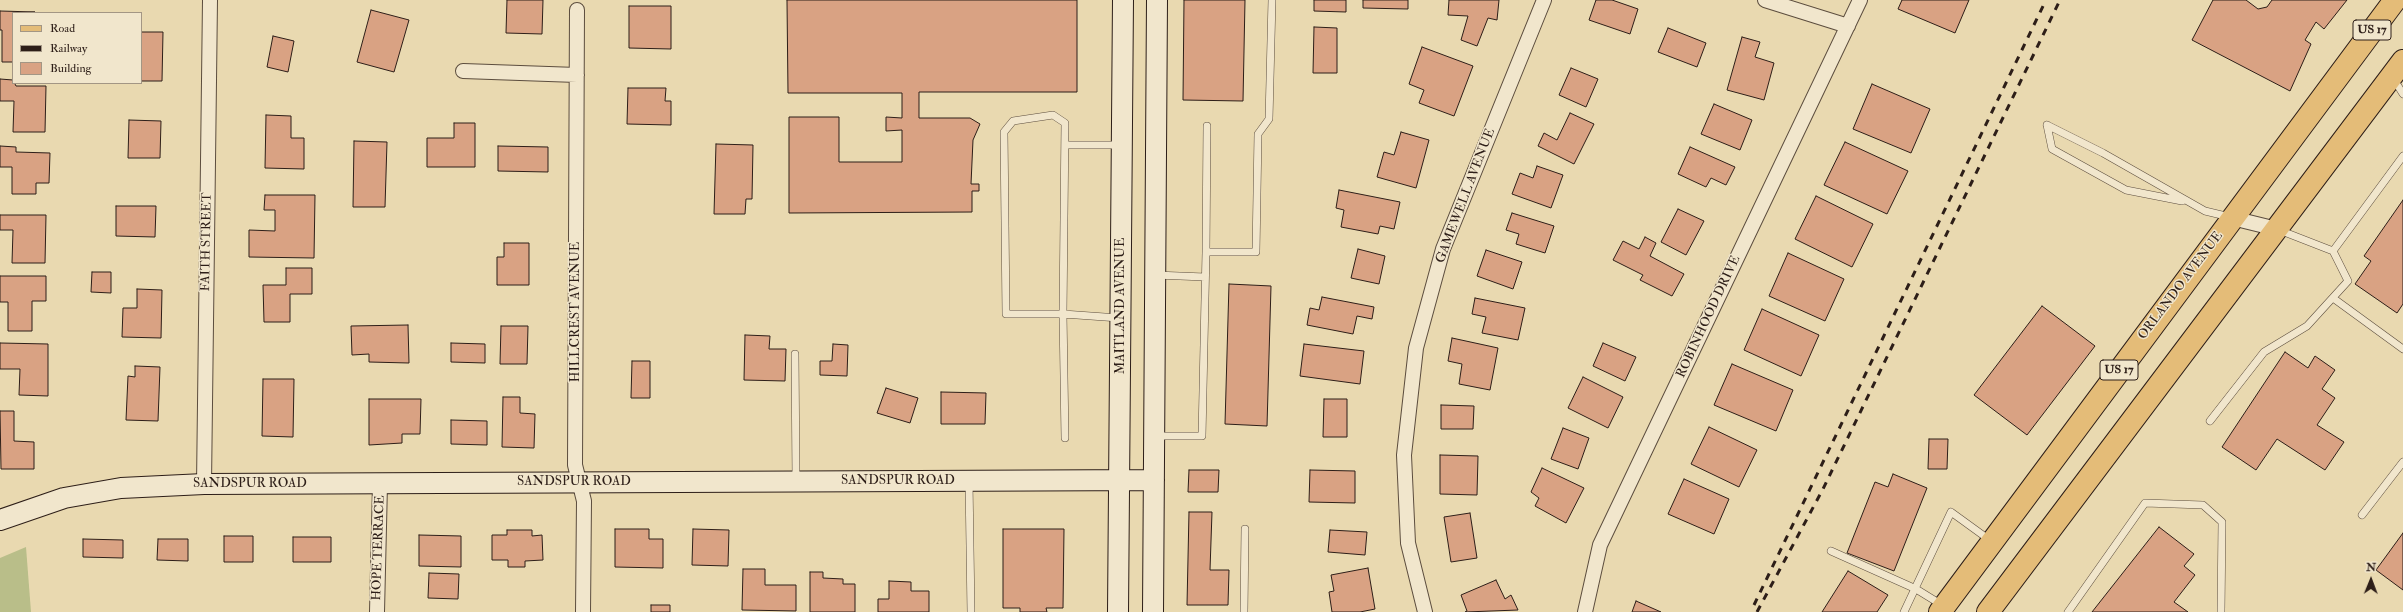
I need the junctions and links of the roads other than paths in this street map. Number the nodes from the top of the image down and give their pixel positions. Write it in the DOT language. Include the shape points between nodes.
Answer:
graph roads {
  1 [pos="210,0"];
  2 [pos="1123,0"];
  3 [pos="1157,0"];
  4 [pos="1272,0"];
  5 [pos="1544,0"];
  6 [pos="1765,0"];
  7 [pos="1860,0"];
  8 [pos="2395,0"];
  9 [pos="577,10"];
  10 [pos="1848,26"];
  11 [pos="463,71"];
  12 [pos="577,75"];
  13 [pos="2399,77"];
  14 [pos="1207,126"];
  15 [pos="1065,145"];
  16 [pos="1122,146"];
  17 [pos="2403,156"];
  18 [pos="2188,202"];
  19 [pos="2232,218"];
  20 [pos="2277,229"];
  21 [pos="2334,251"];
  22 [pos="1206,252"];
  23 [pos="1155,275"];
  24 [pos="1205,277"];
  25 [pos="2333,298"];
  26 [pos="1063,314"];
  27 [pos="1121,318"];
  28 [pos="2403,349"];
  29 [pos="796,354"];
  30 [pos="2210,421"];
  31 [pos="1154,436"];
  32 [pos="1064,438"];
  33 [pos="2403,462"];
  34 [pos="1120,480"];
  35 [pos="1154,480"];
  36 [pos="969,481"];
  37 [pos="580,482"];
  38 [pos="796,482"];
  39 [pos="204,484"];
  40 [pos="380,484"];
  41 [pos="2362,515"];
  42 [pos="0,520"];
  43 [pos="1245,529"];
  44 [pos="1991,541"];
  45 [pos="1831,551"];
  46 [pos="1916,589"];
  47 [pos="1945,610"];
  48 [pos="377,612"];
  49 [pos="583,612"];
  50 [pos="971,612"];
  51 [pos="1118,612"];
  52 [pos="1153,612"];
  53 [pos="1244,612"];
  54 [pos="1425,612"];
  55 [pos="1585,612"];
  56 [pos="1904,612"];
  57 [pos="1988,612"];
  58 [pos="2068,612"];
  59 [pos="2221,612"];
  1 -- 39 [label="street, FAITH STREET"];
  2 -- 16 [label="main road, MAITLAND AVENUE"];
  3 -- 23 [label="main road"];
  4 -- 22 [label="lane" via="1269,119 1258,134 1256,252"];
  5 -- 54 [label="street, GAMEWELL AVENUE" via="1443,249 1416,348 1404,455 1408,543"];
  6 -- 10 [label="street"];
  7 -- 10 [label="street, ROBINHOOD DRIVE"];
  8 -- 19 [label="main road, ORLANDO AVENUE / US 17"];
  9 -- 12 [label="street, HILLCREST AVENUE"];
  10 -- 55 [label="street, ROBINHOOD DRIVE" via="1600,545"];
  11 -- 12 [label="street"];
  12 -- 37 [label="street, HILLCREST AVENUE" via="575,465"];
  13 -- 20 [label="main road"];
  14 -- 22 [label="lane"];
  15 -- 16 [label="lane"];
  15 -- 26 [label="lane"];
  15 -- 26 [label="lane" via="1065,123 1053,116 1013,121 1004,132 1006,314"];
  16 -- 27 [label="main road, MAITLAND AVENUE"];
  17 -- 21 [label="lane"];
  18 -- 18 [label="lane" via="2126,190 2052,149 2047,125 2103,153"];
  18 -- 19 [label="lane" via="2205,211"];
  19 -- 20 [label="street"];
  19 -- 44 [label="main road, ORLANDO AVENUE / US 17"];
  20 -- 21 [label="lane"];
  20 -- 57 [label="main road"];
  21 -- 25 [label="lane" via="2348,281"];
  22 -- 24 [label="lane"];
  23 -- 24 [label="lane"];
  23 -- 31 [label="main road"];
  24 -- 31 [label="lane" via="1202,436"];
  25 -- 28 [label="lane"];
  25 -- 30 [label="lane" via="2307,326 2264,352"];
  26 -- 27 [label="lane"];
  26 -- 32 [label="lane"];
  27 -- 34 [label="main road, MAITLAND AVENUE"];
  29 -- 38 [label="lane"];
  31 -- 35 [label="main road"];
  33 -- 41 [label="lane"];
  34 -- 35 [label="main road, SANDSPUR ROAD"];
  34 -- 36 [label="main road, SANDSPUR ROAD"];
  34 -- 51 [label="main road, MAITLAND AVENUE"];
  35 -- 52 [label="main road"];
  36 -- 38 [label="main road, SANDSPUR ROAD"];
  36 -- 50 [label="lane"];
  37 -- 38 [label="main road, SANDSPUR ROAD"];
  37 -- 40 [label="main road, SANDSPUR ROAD"];
  37 -- 49 [label="street, HILLCREST AVENUE" via="584,501"];
  39 -- 40 [label="main road, SANDSPUR ROAD"];
  39 -- 42 [label="main road, SANDSPUR ROAD" via="121,488 78,495"];
  40 -- 48 [label="street, HOPE TERRACE"];
  43 -- 53 [label="lane"];
  44 -- 46 [label="lane" via="1951,512"];
  44 -- 47 [label="main road, ORLANDO AVENUE / US 17"];
  45 -- 46 [label="lane"];
  46 -- 47 [label="lane"];
  46 -- 56 [label="lane"];
  58 -- 59 [label="lane" via="2145,503 2203,505 2222,522"];
}
